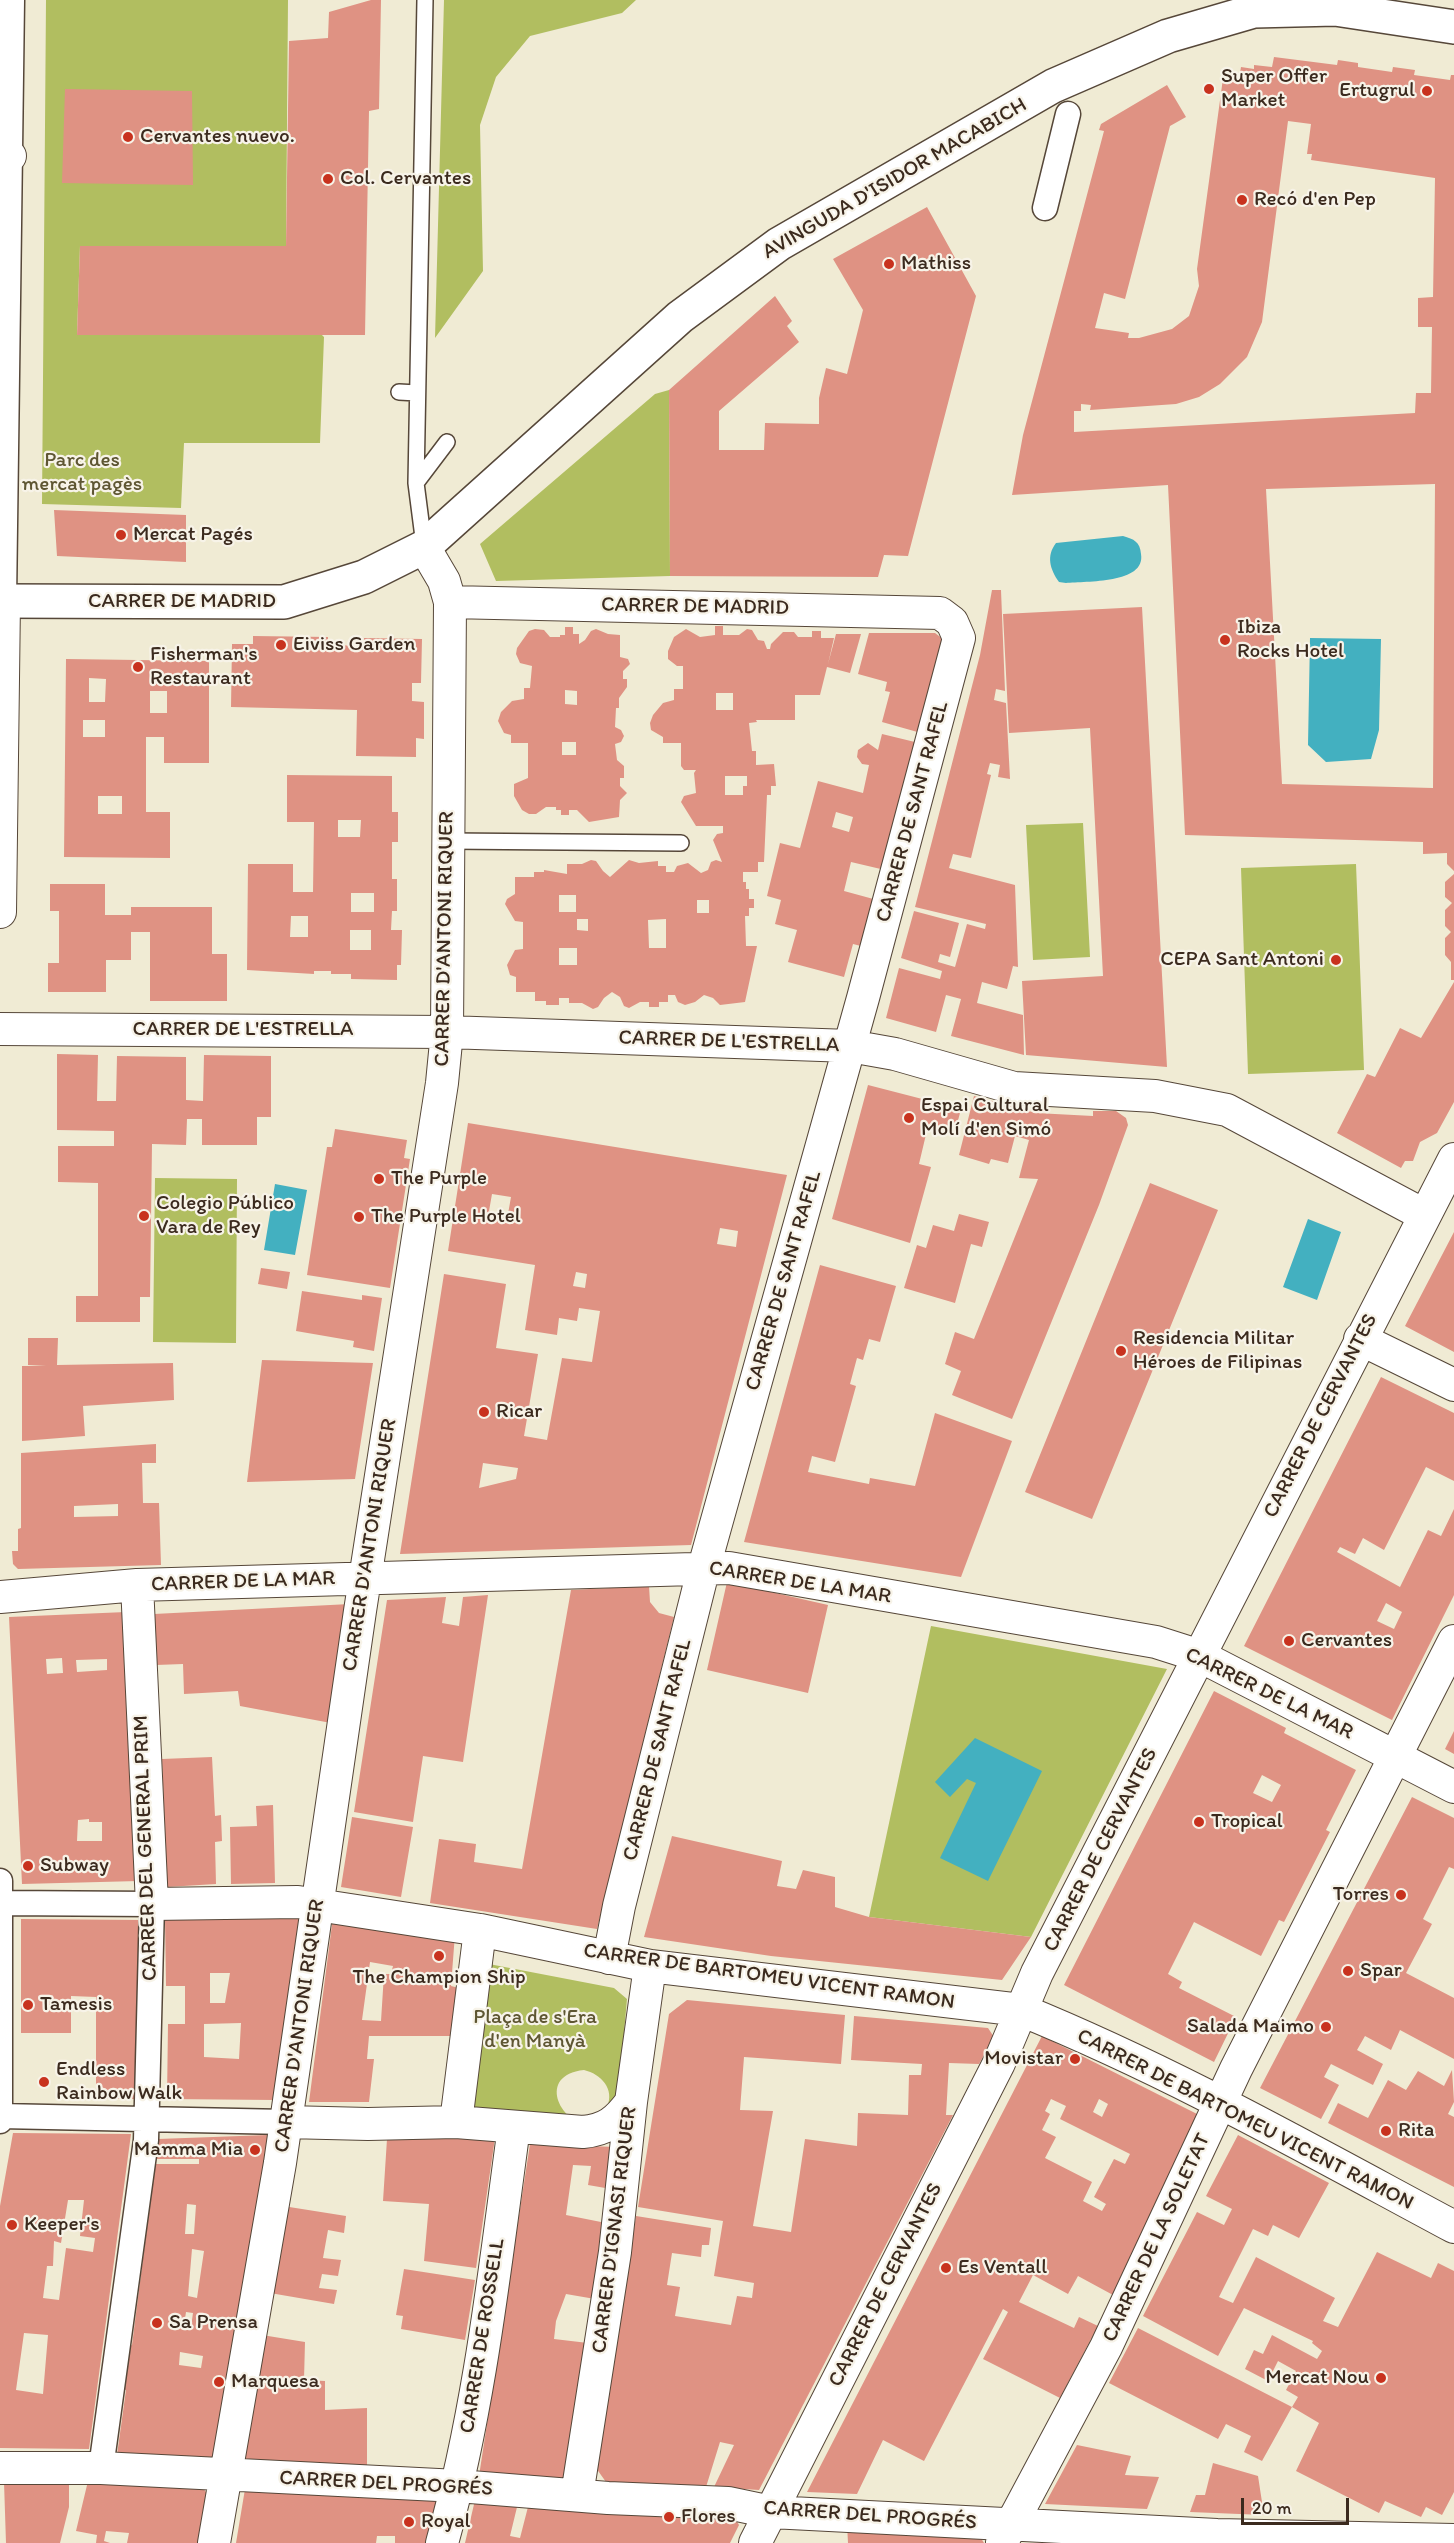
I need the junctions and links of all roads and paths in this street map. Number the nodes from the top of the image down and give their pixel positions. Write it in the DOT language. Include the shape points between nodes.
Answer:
graph roads {
  1 [pos="12,0"];
  2 [pos="425,0"];
  3 [pos="1454,27"];
  4 [pos="1068,114"];
  5 [pos="5,156"];
  6 [pos="1045,208"];
  7 [pos="399,392"];
  8 [pos="417,393"];
  9 [pos="447,442"];
  10 [pos="416,483"];
  11 [pos="424,547"];
  12 [pos="2,601"];
  13 [pos="450,602"];
  14 [pos="940,613"];
  15 [pos="448,841"];
  16 [pos="681,843"];
  17 [pos="0,912"];
  18 [pos="0,1029"];
  19 [pos="447,1032"];
  20 [pos="850,1046"];
  21 [pos="1454,1159"];
  22 [pos="1424,1215"];
  23 [pos="1360,1339"];
  24 [pos="1454,1385"];
  25 [pos="704,1567"];
  26 [pos="365,1577"];
  27 [pos="137,1585"];
  28 [pos="0,1597"];
  29 [pos="1454,1641"];
  30 [pos="1200,1656"];
  31 [pos="1395,1757"];
  32 [pos="1454,1787"];
  33 [pos="0,1895"];
  34 [pos="152,1904"];
  35 [pos="317,1904"];
  36 [pos="480,1930"];
  37 [pos="609,1958"];
  38 [pos="650,1966"];
  39 [pos="1021,2010"];
  40 [pos="631,2102"];
  41 [pos="1220,2102"];
  42 [pos="0,2118"];
  43 [pos="148,2118"];
  44 [pos="286,2122"];
  45 [pos="456,2122"];
  46 [pos="514,2127"];
  47 [pos="1454,2227"];
  48 [pos="0,2468"];
  49 [pos="101,2468"];
  50 [pos="227,2475"];
  51 [pos="458,2486"];
  52 [pos="577,2495"];
  53 [pos="771,2512"];
  54 [pos="1007,2534"];
  55 [pos="1217,2539"];
  56 [pos="1454,2540"];
  57 [pos="214,2543"];
  58 [pos="442,2543"];
  59 [pos="755,2543"];
  1 -- 5 [label="street"];
  2 -- 8 [label="lane"];
  3 -- 11 [label="street, AVINGUDA D'ISIDOR MACABICH" via="1335,9 1254,11 1168,36 1053,86 779,244 680,317"];
  4 -- 6 [label="street"];
  5 -- 12 [label="street"];
  7 -- 8 [label="lane"];
  8 -- 10 [label="lane"];
  9 -- 10 [label="lane"];
  10 -- 11 [label="lane"];
  11 -- 12 [label="street, CARRER DE MADRID" via="364,577 284,602"];
  11 -- 13 [label="street, CARRER D'ANTONI RIQUER" via="444,581"];
  12 -- 17 [label="street"];
  13 -- 14 [label="street, CARRER DE MADRID"];
  13 -- 15 [label="street, CARRER D'ANTONI RIQUER"];
  14 -- 20 [label="street, CARRER DE SANT RAFEL" via="952,622 959,638"];
  15 -- 16 [label="lane"];
  15 -- 19 [label="street, CARRER D'ANTONI RIQUER"];
  18 -- 19 [label="street, CARRER DE L'ESTRELLA"];
  19 -- 20 [label="street, CARRER DE L'ESTRELLA"];
  19 -- 26 [label="street, CARRER D'ANTONI RIQUER"];
  20 -- 22 [label="street, CARRER DE L'ESTRELLA" via="895,1054 1014,1088 1155,1096 1227,1110"];
  20 -- 25 [label="street, CARRER DE SANT RAFEL"];
  21 -- 22 [label="street, CARRER DE CERVANTES"];
  22 -- 23 [label="street, CARRER DE CERVANTES"];
  23 -- 24 [label="street"];
  23 -- 30 [label="street, CARRER DE CERVANTES"];
  25 -- 26 [label="street, CARRER DE LA MAR"];
  25 -- 30 [label="street, CARRER DE LA MAR" via="729,1568 1156,1642"];
  25 -- 37 [label="street, CARRER DE SANT RAFEL"];
  26 -- 27 [label="street, CARRER DE LA MAR"];
  26 -- 35 [label="street, CARRER D'ANTONI RIQUER"];
  27 -- 28 [label="street, CARRER DE LA MAR"];
  27 -- 34 [label="street, CARRER DEL GENERAL PRIM"];
  29 -- 31 [label="street, CARRER DE LA SOLETAT"];
  30 -- 31 [label="street, CARRER DE LA MAR"];
  30 -- 39 [label="street, CARRER DE CERVANTES"];
  31 -- 32 [label="street, CARRER DE LA MAR"];
  31 -- 41 [label="street, CARRER DE LA SOLETAT"];
  33 -- 34 [label="street, CARRER DE BARTOMEU VICENT RAMON"];
  33 -- 42 [label="street"];
  34 -- 35 [label="street, CARRER DE BARTOMEU VICENT RAMON"];
  34 -- 43 [label="street, CARRER DEL GENERAL PRIM"];
  35 -- 36 [label="street, CARRER DE BARTOMEU VICENT RAMON"];
  35 -- 44 [label="street, CARRER D'ANTONI RIQUER"];
  36 -- 37 [label="street, CARRER DE BARTOMEU VICENT RAMON"];
  36 -- 45 [label="street"];
  37 -- 38 [label="street, CARRER DE BARTOMEU VICENT RAMON"];
  38 -- 39 [label="street, CARRER DE BARTOMEU VICENT RAMON"];
  38 -- 40 [label="street, CARRER D'IGNASI RIQUER"];
  39 -- 41 [label="street, CARRER DE BARTOMEU VICENT RAMON"];
  39 -- 53 [label="street, CARRER DE CERVANTES" via="999,2063"];
  40 -- 46 [label="street" via="618,2121 600,2131"];
  40 -- 52 [label="street, CARRER D'IGNASI RIQUER" via="615,2253"];
  41 -- 47 [label="street, CARRER DE BARTOMEU VICENT RAMON"];
  41 -- 54 [label="street, CARRER DE LA SOLETAT" via="1106,2347"];
  42 -- 43 [label="street"];
  43 -- 44 [label="street"];
  43 -- 49 [label="street, CARRER DEL GENERAL PRIM"];
  44 -- 45 [label="street"];
  44 -- 50 [label="street, CARRER D'ANTONI RIQUER"];
  45 -- 46 [label="street"];
  46 -- 51 [label="street, CARRER DE ROSSELL"];
  48 -- 49 [label="street, CARRER DEL PROGRÉS"];
  49 -- 50 [label="street, CARRER DEL PROGRÉS"];
  50 -- 51 [label="street, CARRER DEL PROGRÉS"];
  50 -- 57 [label="street, CARRER D'ANTONI RIQUER"];
  51 -- 52 [label="street, CARRER DEL PROGRÉS"];
  51 -- 58 [label="street, CARRER DE ROSSELL"];
  52 -- 53 [label="street, CARRER DEL PROGRÉS" via="728,2503"];
  53 -- 54 [label="street, CARRER DEL PROGRÉS"];
  53 -- 59 [label="street, CARRER DE CERVANTES"];
  54 -- 55 [label="street, CARRER DEL PROGRÉS"];
  55 -- 56 [label="street, CARRER DEL PROGRÉS"];
}
